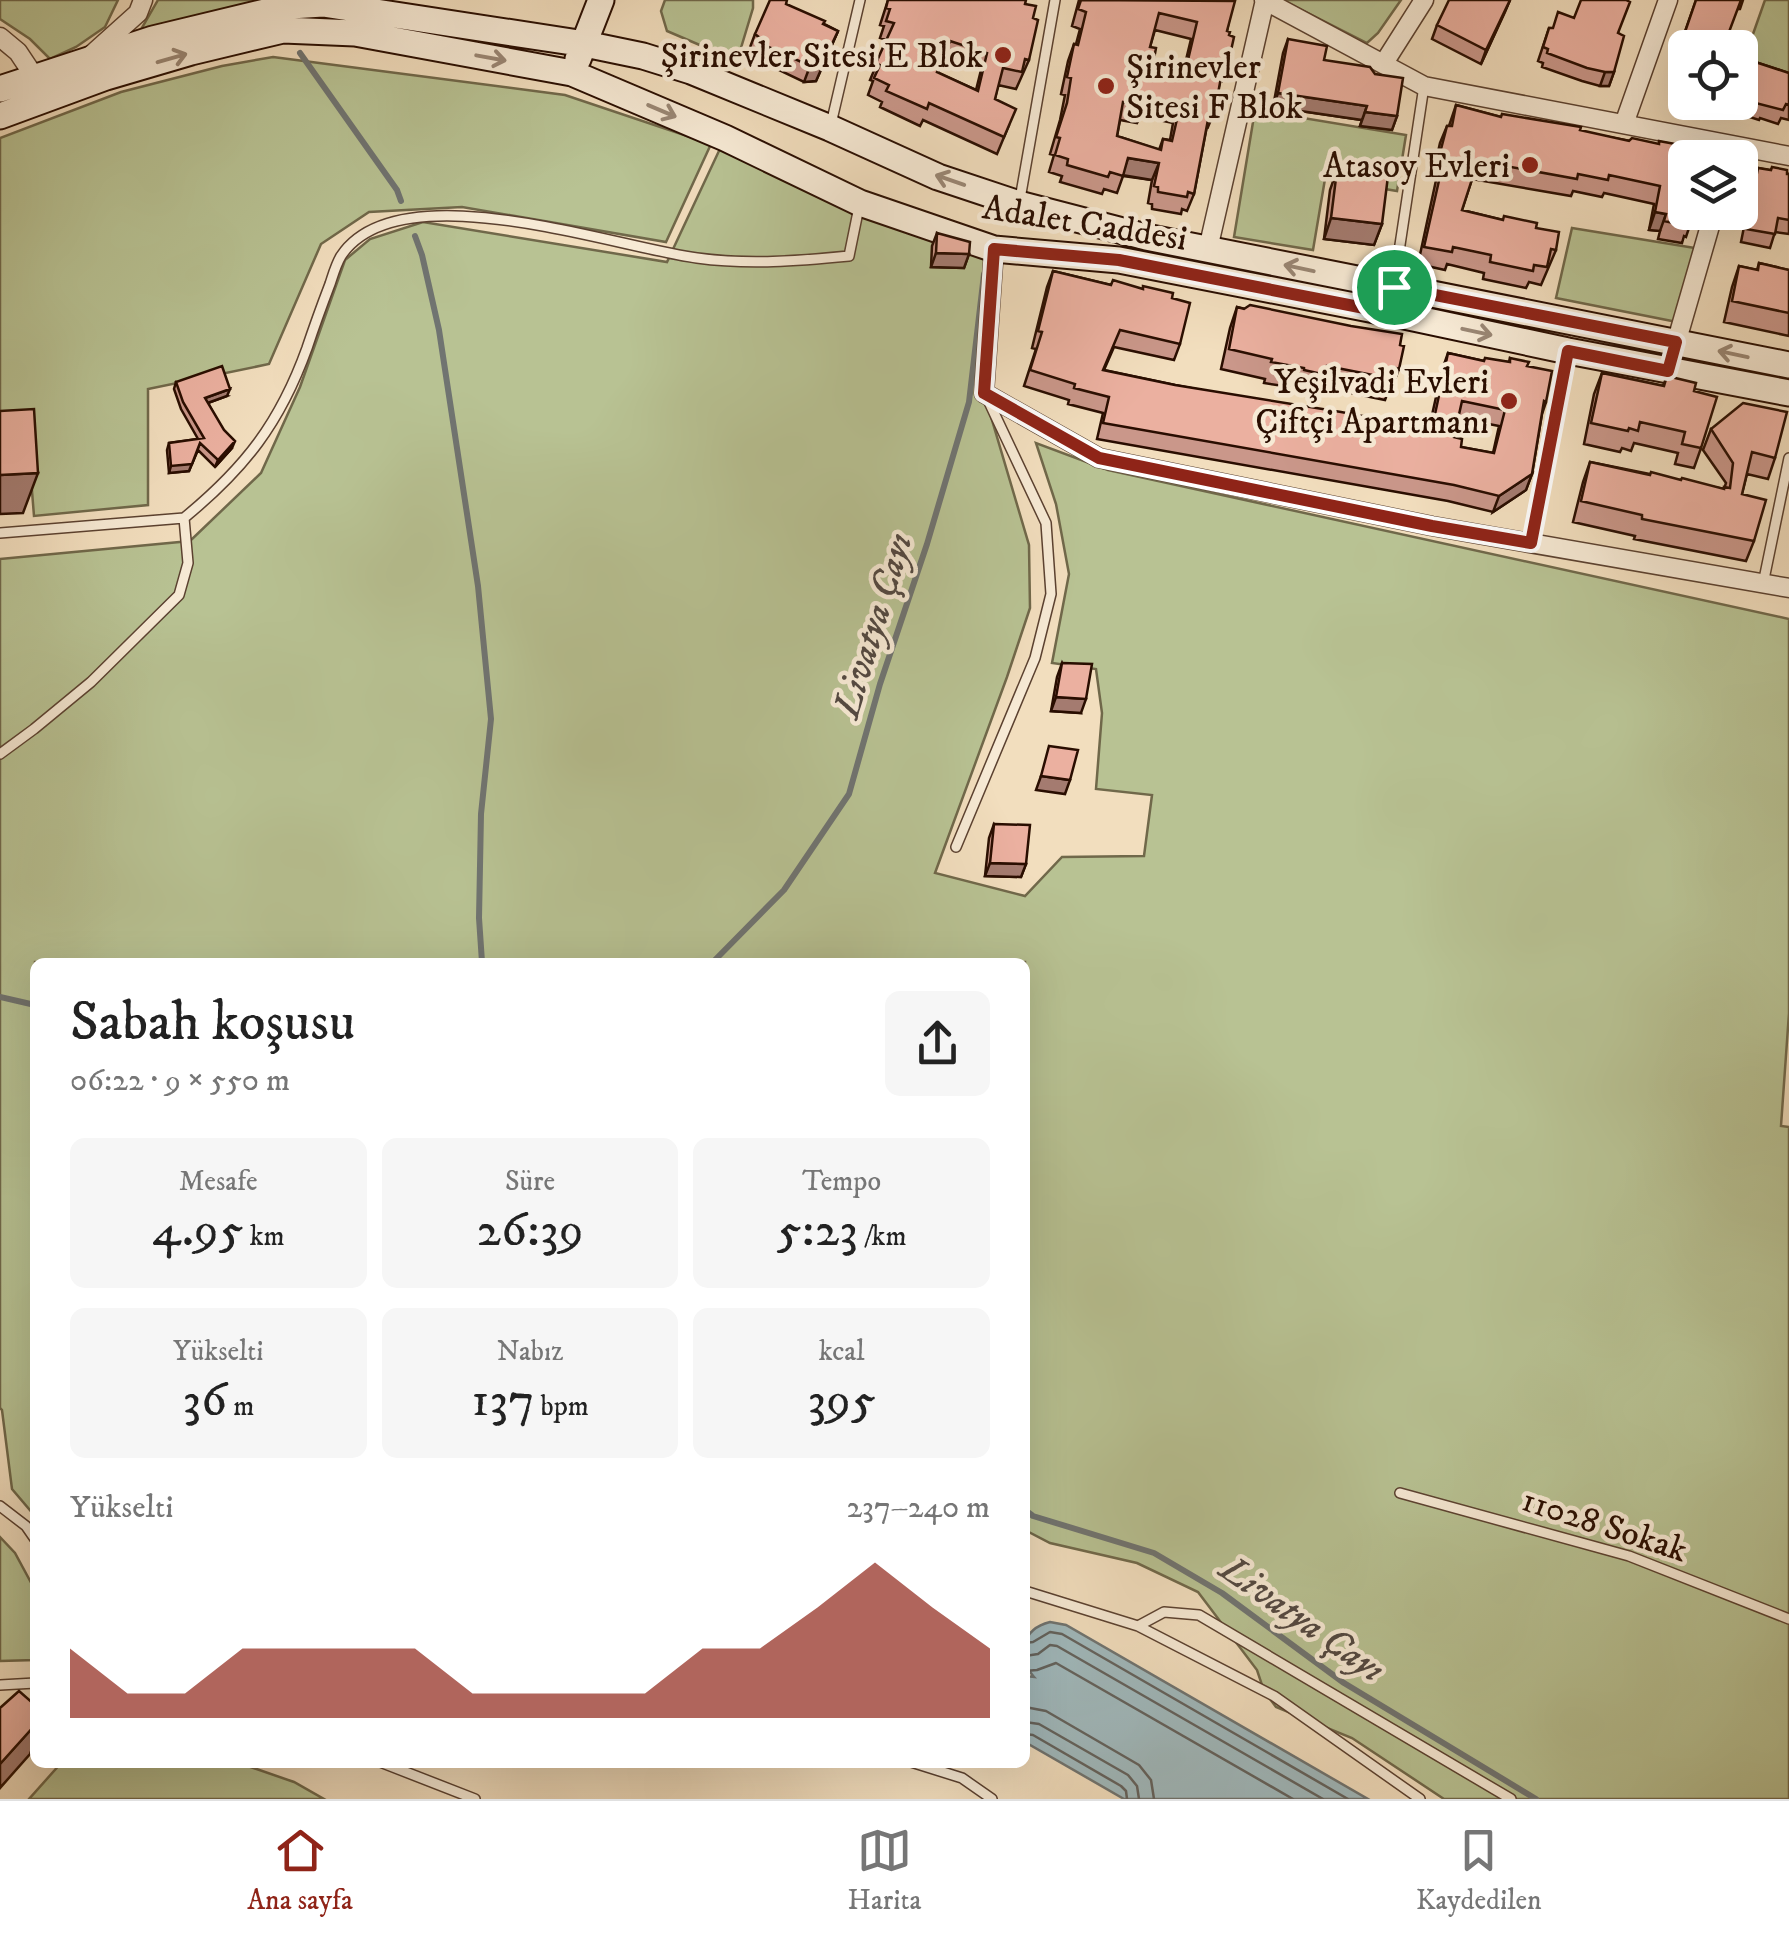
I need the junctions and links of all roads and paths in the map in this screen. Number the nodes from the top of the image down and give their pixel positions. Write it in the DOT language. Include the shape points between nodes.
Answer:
graph roads {
  1 [pos="602,0"];
  2 [pos="860,0"];
  3 [pos="1056,0"];
  4 [pos="1264,0"];
  5 [pos="1424,0"];
  6 [pos="1668,0"];
  7 [pos="141,6"];
  8 [pos="286,12"];
  9 [pos="0,37"];
  10 [pos="584,44"];
  11 [pos="133,57"];
  12 [pos="86,60"];
  13 [pos="1384,63"];
  14 [pos="572,73"];
  15 [pos="1424,86"];
  16 [pos="41,88"];
  17 [pos="0,89"];
  18 [pos="0,116"];
  19 [pos="1624,124"];
  20 [pos="830,128"];
  21 [pos="1685,140"];
  22 [pos="1758,154"];
  23 [pos="1789,156"];
  24 [pos="860,203"];
  25 [pos="1019,204"];
  26 [pos="1709,230"];
  27 [pos="994,249"];
  28 [pos="1208,249"];
  29 [pos="1392,300"];
  30 [pos="1676,342"];
  31 [pos="1568,351"];
  32 [pos="1789,366"];
  33 [pos="1668,371"];
  34 [pos="984,393"];
  35 [pos="1789,393"];
  36 [pos="1789,458"];
  37 [pos="184,518"];
  38 [pos="0,532"];
  39 [pos="1531,543"];
  40 [pos="1762,584"];
  41 [pos="1789,588"];
  42 [pos="0,754"];
  43 [pos="956,847"];
  44 [pos="1400,1492"];
  45 [pos="0,1506"];
  46 [pos="30,1532"];
  47 [pos="1030,1593"];
  48 [pos="1789,1619"];
  49 [pos="1138,1626"];
  50 [pos="30,1683"];
  51 [pos="0,1685"];
  52 [pos="395,1768"];
  53 [pos="930,1768"];
  54 [pos="475,1799"];
  55 [pos="992,1799"];
  56 [pos="1420,1799"];
  57 [pos="1511,1799"];
  1 -- 10 [label="street"];
  2 -- 20 [label="lane"];
  3 -- 25 [label="lane"];
  4 -- 13 [label="street"];
  4 -- 28 [label="street"];
  5 -- 13 [label="street"];
  6 -- 19 [label="street"];
  7 -- 11 [label="street"];
  7 -- 12 [label="street"];
  8 -- 10 [label="street, Adalet Caddesi" via="323,4"];
  8 -- 11 [label="street"];
  8 -- 14 [label="street, Adalet Caddesi, one-way" via="355,34"];
  9 -- 16 [label="street"];
  10 -- 14 [label="street"];
  10 -- 20 [label="street, Adalet Caddesi" via="691,71"];
  11 -- 12 [label="street"];
  11 -- 16 [label="street"];
  12 -- 16 [label="street"];
  13 -- 15 [label="street"];
  14 -- 24 [label="street, Adalet Caddesi, one-way"];
  15 -- 19 [label="street"];
  15 -- 29 [label="lane"];
  16 -- 17 [label="street"];
  16 -- 18 [label="street"];
  19 -- 21 [label="street"];
  25 -- 20 [label="street, Adalet Caddesi, one-way" via="938,177"];
  22 -- 23 [label="street"];
  24 -- 27 [label="street, Adalet Caddesi"];
  24 -- 37 [label="lane" via="849,256 770,263 697,258 462,215 420,215 371,229 340,257 294,382 259,443"];
  25 -- 28 [label="street, Adalet Caddesi"];
  26 -- 30 [label="street"];
  27 -- 29 [label="street, Adalet Caddesi"];
  27 -- 34 [label="street"];
  29 -- 28 [label="street, Adalet Caddesi, one-way"];
  29 -- 30 [label="street, Adalet Caddesi"];
  29 -- 31 [label="street, Adalet Caddesi, one-way"];
  32 -- 30 [label="street, Adalet Caddesi, one-way"];
  30 -- 33 [label="street"];
  31 -- 33 [label="street, Adalet Caddesi"];
  31 -- 39 [label="lane"];
  33 -- 35 [label="street, Adalet Caddesi"];
  34 -- 39 [label="street" via="1099,458"];
  34 -- 43 [label="lane" via="1046,523 1051,594 1034,658"];
  36 -- 40 [label="lane"];
  37 -- 38 [label="lane"];
  37 -- 42 [label="lane" via="188,563 179,595 91,682"];
  39 -- 40 [label="street"];
  40 -- 41 [label="street"];
  44 -- 48 [label="lane, 11028 Sokak" via="1629,1556"];
  45 -- 46 [label="lane"];
  47 -- 49 [label="lane"];
  49 -- 56 [label="lane" via="1274,1696"];
  49 -- 57 [label="lane" via="1164,1612 1199,1615"];
  50 -- 51 [label="lane"];
  52 -- 54 [label="lane"];
  53 -- 55 [label="lane" via="962,1778"];
}
